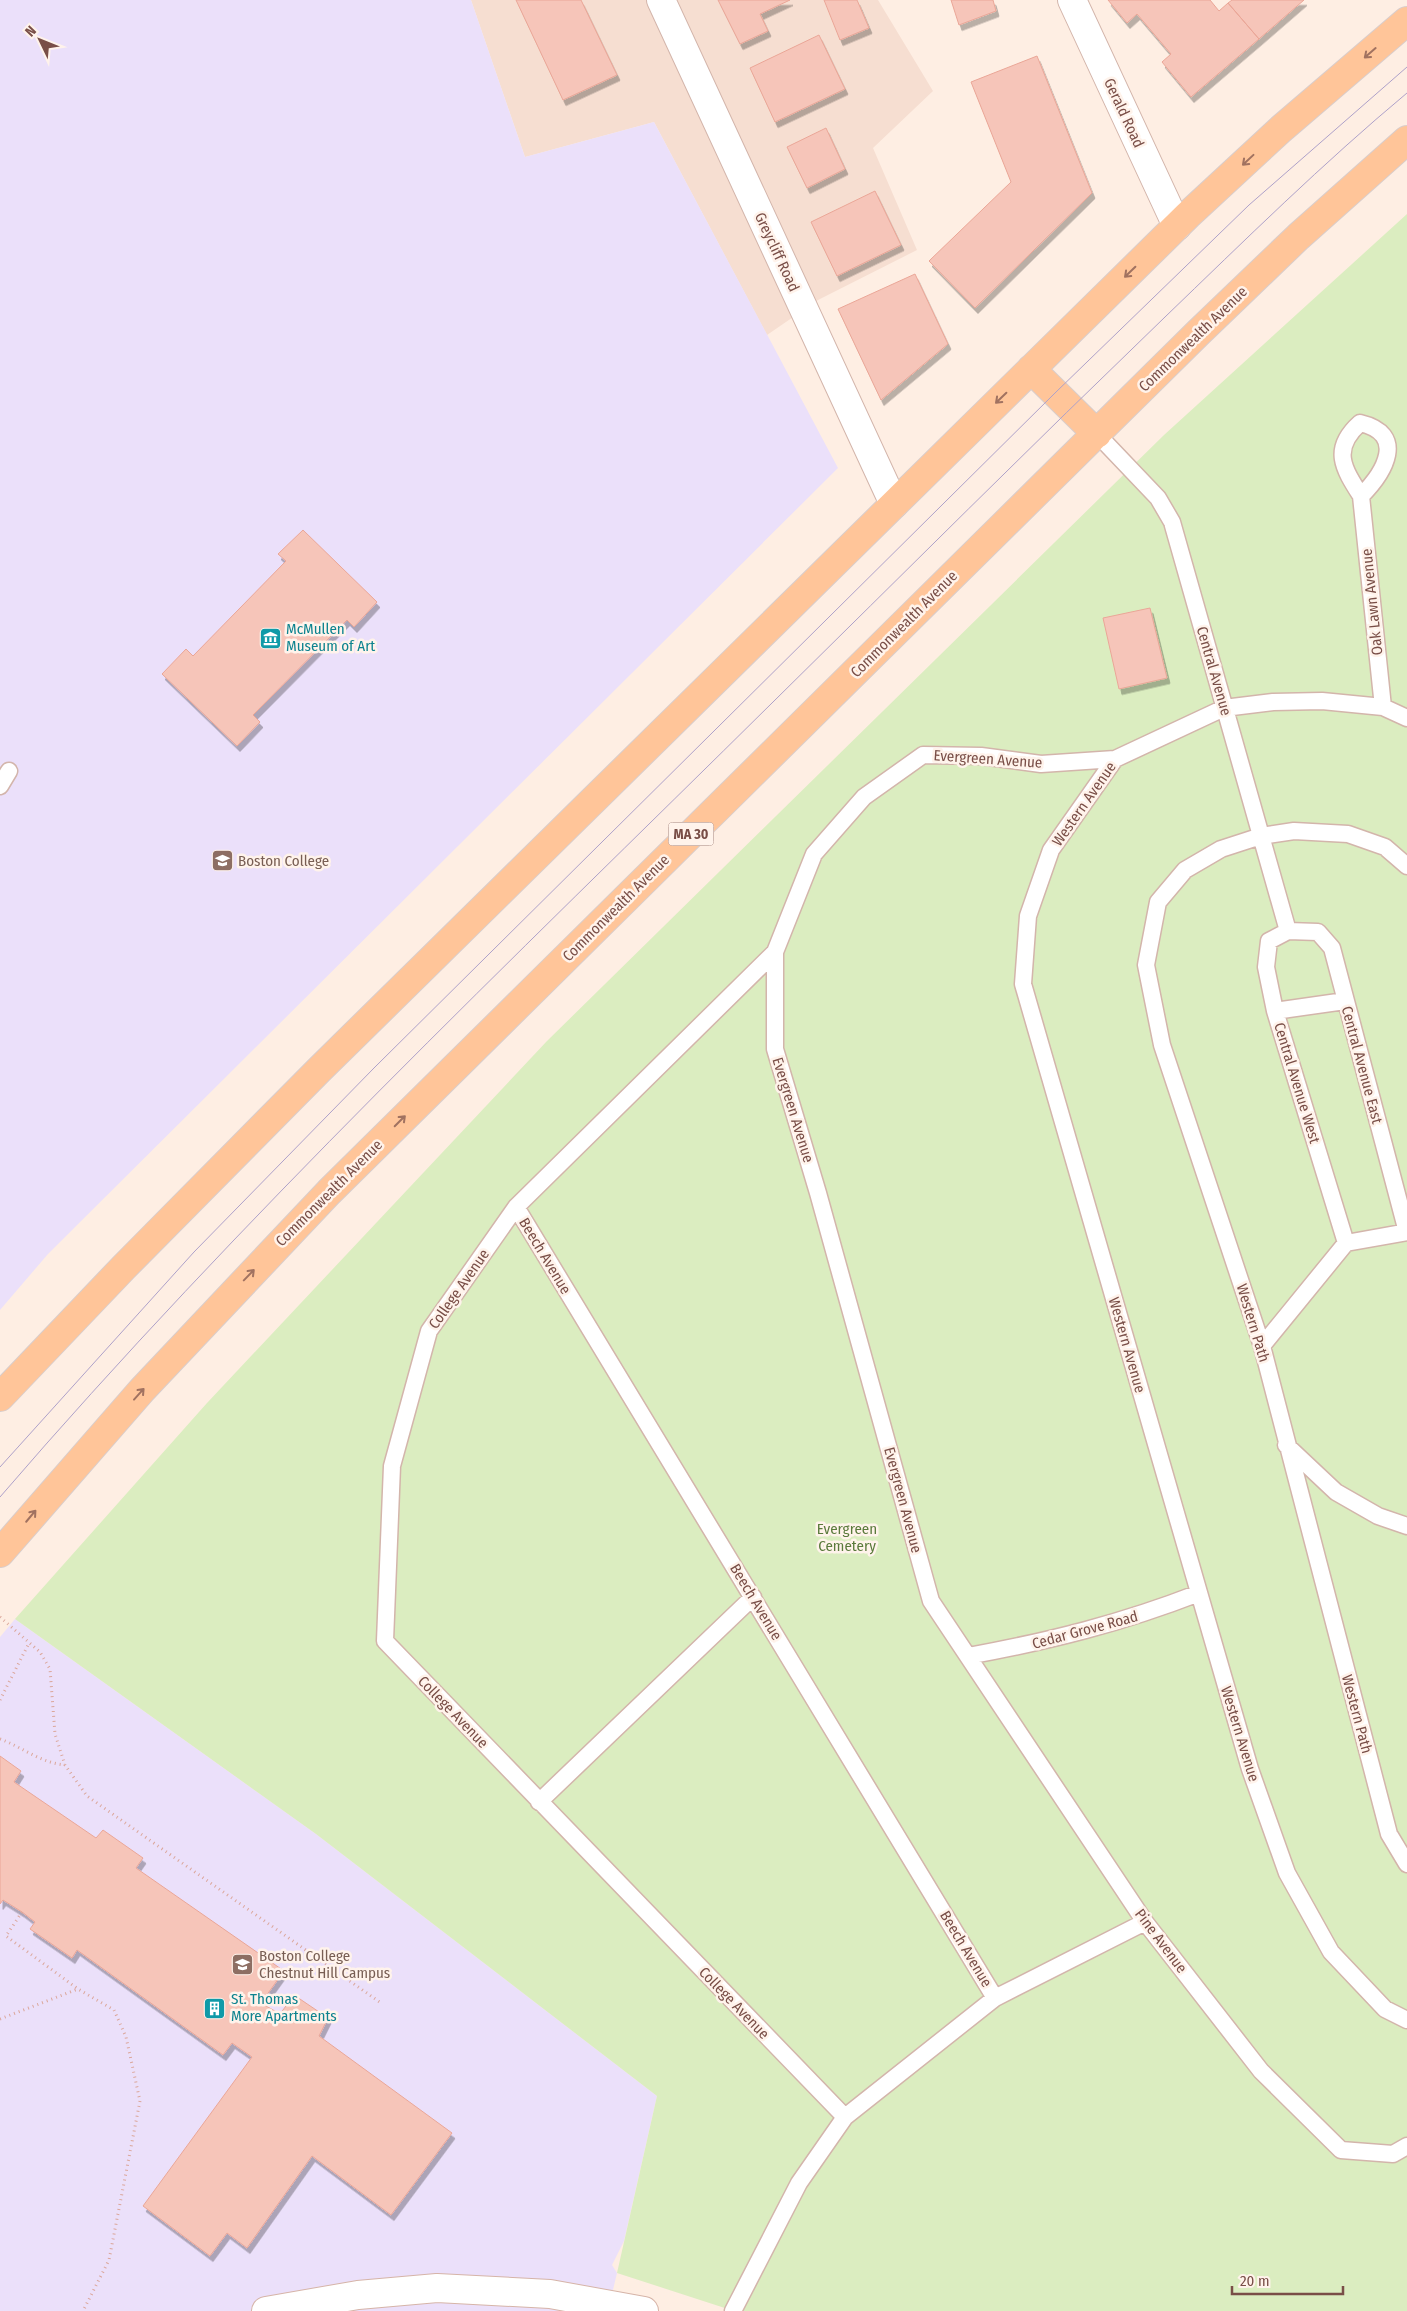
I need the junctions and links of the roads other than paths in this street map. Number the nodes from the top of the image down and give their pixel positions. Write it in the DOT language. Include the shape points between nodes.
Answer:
graph roads {
  1 [pos="661,0"];
  2 [pos="1072,0"];
  3 [pos="1407,21"];
  4 [pos="1407,140"];
  5 [pos="1176,226"];
  6 [pos="1031,369"];
  7 [pos="1097,434"];
  8 [pos="1361,496"];
  9 [pos="894,504"];
  10 [pos="1383,707"];
  11 [pos="1224,708"];
  12 [pos="1407,718"];
  13 [pos="1115,759"];
  14 [pos="9,771"];
  15 [pos="0,786"];
  16 [pos="1261,836"];
  17 [pos="1407,866"];
  18 [pos="1288,931"];
  19 [pos="775,952"];
  20 [pos="1345,1001"];
  21 [pos="1275,1011"];
  22 [pos="516,1208"];
  23 [pos="1407,1232"];
  24 [pos="1346,1243"];
  25 [pos="1262,1346"];
  26 [pos="0,1397"];
  27 [pos="1286,1445"];
  28 [pos="1407,1526"];
  29 [pos="0,1553"];
  30 [pos="1199,1594"];
  31 [pos="753,1597"];
  32 [pos="968,1656"];
  33 [pos="539,1802"];
  34 [pos="1407,1864"];
  35 [pos="1145,1922"];
  36 [pos="995,1998"];
  37 [pos="1407,2020"];
  38 [pos="845,2117"];
  39 [pos="1407,2146"];
  40 [pos="266,2311"];
  41 [pos="644,2311"];
  42 [pos="733,2311"];
  1 -- 9 [label="street, Greycliff Road"];
  2 -- 5 [label="street, Gerald Road"];
  3 -- 5 [label="main road, one-way" via="1281,129"];
  4 -- 7 [label="main road, Commonwealth Avenue / MA 30" via="1298,237"];
  5 -- 6 [label="main road, one-way"];
  6 -- 7 [label="main road"];
  6 -- 9 [label="main road, one-way"];
  7 -- 11 [label="lane, Central Avenue" via="1158,498 1172,522"];
  29 -- 7 [label="main road, Commonwealth Avenue / MA 30, one-way" via="142,1390 328,1192"];
  8 -- 10 [label="lane, Oak Lawn Avenue"];
  9 -- 26 [label="main road" via="326,1063"];
  10 -- 11 [label="lane, Western Avenue" via="1322,701"];
  10 -- 12 [label="lane, Western Avenue"];
  11 -- 13 [label="lane, Western Avenue"];
  11 -- 16 [label="lane, Central Avenue"];
  13 -- 19 [label="lane, Evergreen Avenue" via="1041,764 981,756 923,755 864,797 814,854"];
  13 -- 30 [label="lane, Western Avenue" via="1051,850 1028,916 1023,984"];
  14 -- 15 [label="lane"];
  16 -- 17 [label="lane, Western Path" via="1294,831 1348,834 1385,847"];
  16 -- 18 [label="lane, Central Avenue"];
  16 -- 25 [label="lane, Western Path" via="1221,849 1185,870 1158,902 1146,965 1162,1045"];
  18 -- 20 [label="lane, Central Avenue East" via="1318,932 1332,948"];
  18 -- 21 [label="lane, Central Avenue West" via="1268,942 1266,968"];
  19 -- 22 [label="lane, College Avenue"];
  19 -- 32 [label="lane, Evergreen Avenue" via="775,1049 931,1601"];
  20 -- 21 [label="lane"];
  20 -- 23 [label="lane, Central Avenue East"];
  21 -- 24 [label="lane, Central Avenue West"];
  22 -- 31 [label="lane, Beech Avenue"];
  22 -- 33 [label="lane, College Avenue" via="429,1330 392,1466 385,1641"];
  23 -- 24 [label="lane"];
  24 -- 25 [label="lane"];
  25 -- 27 [label="lane, Western Path"];
  27 -- 28 [label="lane" via="1336,1492 1378,1516"];
  27 -- 34 [label="lane, Western Path" via="1389,1834"];
  30 -- 32 [label="lane, Cedar Grove Road" via="1096,1629"];
  30 -- 37 [label="lane, Western Avenue" via="1250,1769 1287,1873 1331,1952 1385,2009"];
  31 -- 33 [label="lane"];
  31 -- 36 [label="lane, Beech Avenue"];
  32 -- 35 [label="lane, Pine Avenue"];
  33 -- 38 [label="lane, College Avenue"];
  35 -- 36 [label="lane"];
  35 -- 39 [label="lane, Pine Avenue" via="1261,2071 1341,2150 1393,2154"];
  36 -- 38 [label="lane"];
  38 -- 42 [label="lane" via="799,2184"];
  40 -- 41 [label="street" via="358,2295 437,2288 550,2294"];
}
